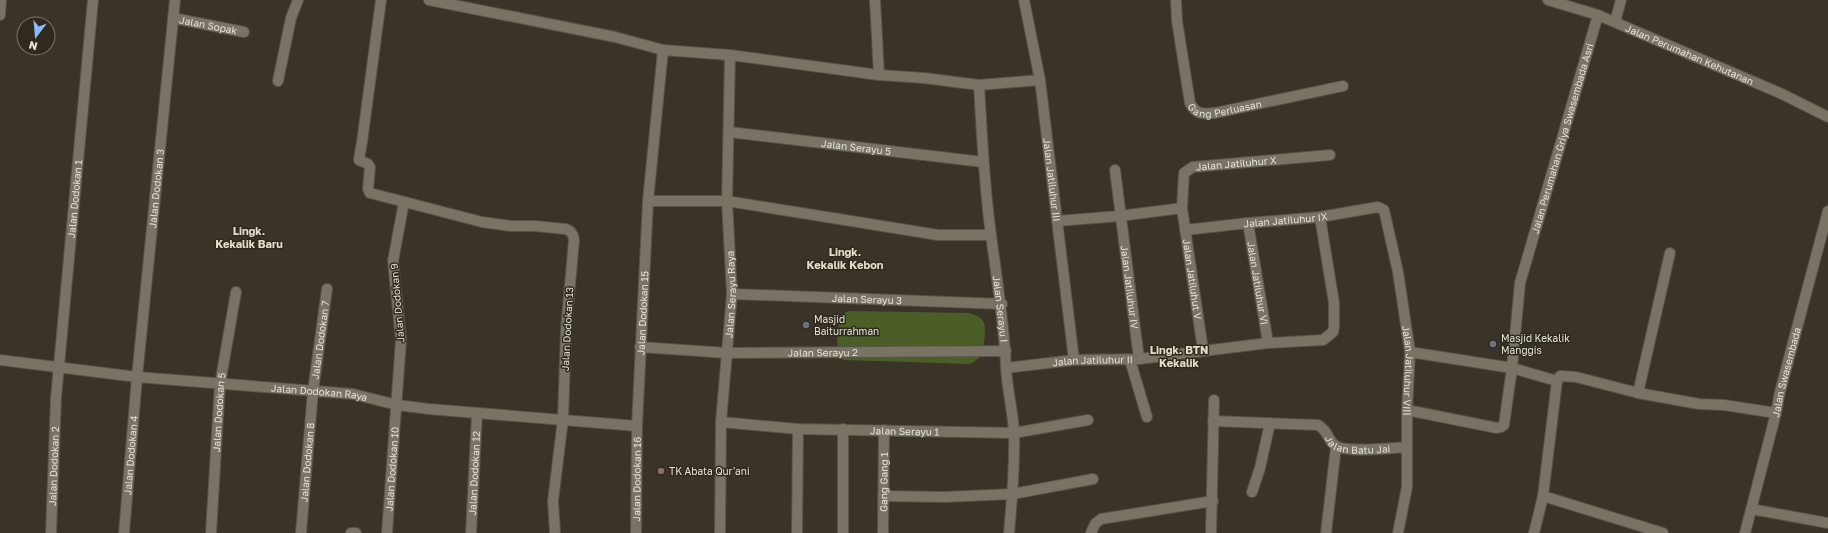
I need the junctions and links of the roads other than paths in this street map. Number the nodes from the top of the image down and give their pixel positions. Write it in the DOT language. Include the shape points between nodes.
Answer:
graph roads {
  1 [pos="1,0"];
  2 [pos="93,0"];
  3 [pos="175,0"];
  4 [pos="298,0"];
  5 [pos="381,0"];
  6 [pos="429,0"];
  7 [pos="875,0"];
  8 [pos="1024,0"];
  9 [pos="1176,0"];
  10 [pos="1548,0"];
  11 [pos="1621,0"];
  12 [pos="475,5"];
  13 [pos="0,15"];
  14 [pos="1598,15"];
  15 [pos="173,18"];
  16 [pos="1615,22"];
  17 [pos="244,32"];
  18 [pos="663,50"];
  19 [pos="730,55"];
  20 [pos="879,75"];
  21 [pos="1040,80"];
  22 [pos="278,81"];
  23 [pos="979,85"];
  24 [pos="1343,86"];
  25 [pos="1828,117"];
  26 [pos="729,132"];
  27 [pos="1330,155"];
  28 [pos="983,162"];
  29 [pos="1115,170"];
  30 [pos="648,201"];
  31 [pos="727,201"];
  32 [pos="404,202"];
  33 [pos="1182,208"];
  34 [pos="1384,210"];
  35 [pos="1828,211"];
  36 [pos="1120,216"];
  37 [pos="1320,217"];
  38 [pos="1057,221"];
  39 [pos="1248,223"];
  40 [pos="1186,230"];
  41 [pos="991,235"];
  42 [pos="1670,253"];
  43 [pos="327,289"];
  44 [pos="236,292"];
  45 [pos="732,294"];
  46 [pos="1002,304"];
  47 [pos="1268,343"];
  48 [pos="640,347"];
  49 [pos="1204,350"];
  50 [pos="1006,351"];
  51 [pos="1410,352"];
  52 [pos="727,353"];
  53 [pos="0,360"];
  54 [pos="1074,360"];
  55 [pos="1134,360"];
  56 [pos="60,367"];
  57 [pos="1006,368"];
  58 [pos="1512,368"];
  59 [pos="137,377"];
  60 [pos="1558,381"];
  61 [pos="220,384"];
  62 [pos="313,391"];
  63 [pos="1638,393"];
  64 [pos="56,398"];
  65 [pos="1214,400"];
  66 [pos="397,405"];
  67 [pos="1407,410"];
  68 [pos="1776,413"];
  69 [pos="477,414"];
  70 [pos="1147,417"];
  71 [pos="563,420"];
  72 [pos="1088,420"];
  73 [pos="1213,421"];
  74 [pos="721,422"];
  75 [pos="1270,423"];
  76 [pos="637,426"];
  77 [pos="798,429"];
  78 [pos="843,429"];
  79 [pos="884,430"];
  80 [pos="1014,433"];
  81 [pos="1336,447"];
  82 [pos="1407,447"];
  83 [pos="1094,479"];
  84 [pos="1252,492"];
  85 [pos="1013,494"];
  86 [pos="883,496"];
  87 [pos="1543,496"];
  88 [pos="1213,501"];
  89 [pos="1751,509"];
  90 [pos="1828,523"];
  91 [pos="51,533"];
  92 [pos="124,533"];
  93 [pos="211,533"];
  94 [pos="301,533"];
  95 [pos="351,533"];
  96 [pos="356,533"];
  97 [pos="387,533"];
  98 [pos="471,533"];
  99 [pos="555,533"];
  100 [pos="636,533"];
  101 [pos="720,533"];
  102 [pos="797,533"];
  103 [pos="843,533"];
  104 [pos="883,533"];
  105 [pos="1009,533"];
  106 [pos="1091,533"];
  107 [pos="1211,533"];
  108 [pos="1326,533"];
  109 [pos="1398,533"];
  110 [pos="1534,533"];
  111 [pos="1663,533"];
  112 [pos="1745,533"];
  1 -- 13 [label="street"];
  2 -- 56 [label="street, Jalan Dodokan 1"];
  3 -- 15 [label="street, Jalan Dodokan 3"];
  4 -- 22 [label="street" via="291,18"];
  5 -- 32 [label="street" via="358,158 370,167 370,194"];
  6 -- 12 [label="street"];
  7 -- 20 [label="street"];
  8 -- 21 [label="street, Jalan Jatiluhur III"];
  9 -- 24 [label="street, Gang Perluasan" via="1190,103 1196,112 1215,113"];
  10 -- 14 [label="street, Jalan Perumahan Kehutanan"];
  11 -- 16 [label="street"];
  12 -- 18 [label="street"];
  14 -- 16 [label="street, Jalan Perumahan Kehutanan"];
  14 -- 58 [label="street, Jalan Perumahan Griya Swasembada Asri" via="1520,283"];
  15 -- 17 [label="street, Jalan Sopak"];
  15 -- 59 [label="street, Jalan Dodokan 3"];
  16 -- 25 [label="street, Jalan Perumahan Kehutanan" via="1782,94"];
  18 -- 19 [label="street"];
  18 -- 30 [label="street, Jalan Dodokan 15"];
  19 -- 20 [label="street"];
  19 -- 26 [label="street, Jalan Serayu Raya"];
  20 -- 23 [label="street"];
  21 -- 23 [label="street"];
  21 -- 38 [label="street, Jalan Jatiluhur III"];
  23 -- 28 [label="street, Jalan Serayu I"];
  26 -- 28 [label="street, Jalan Serayu 5"];
  26 -- 31 [label="street, Jalan Serayu Raya"];
  27 -- 33 [label="street, Jalan Jatiluhur X" via="1193,167 1184,173"];
  28 -- 41 [label="street, Jalan Serayu I"];
  29 -- 36 [label="street, Jalan Jatiluhur IV"];
  30 -- 31 [label="street"];
  30 -- 48 [label="street, Jalan Dodokan 15"];
  31 -- 41 [label="street" via="938,234"];
  31 -- 45 [label="street, Jalan Serayu Raya"];
  32 -- 66 [label="street, Jalan Dodokan 9" via="393,261 401,340"];
  32 -- 71 [label="street, Jalan Dodokan 13" via="482,222 568,229 573,234"];
  33 -- 36 [label="street"];
  33 -- 40 [label="street, Jalan Jatiluhut V"];
  34 -- 37 [label="street, Jalan Jatiluhur IX" via="1378,207"];
  34 -- 51 [label="street, Jalan Jatiluhur VIII" via="1398,272"];
  35 -- 68 [label="street, Jalan Swasembada"];
  36 -- 38 [label="street"];
  36 -- 55 [label="street, Jalan Jatiluhur IV"];
  37 -- 39 [label="street, Jalan Jatiluhur IX"];
  37 -- 47 [label="street, Jalan Jatiluhur II" via="1334,303 1333,332 1323,340"];
  38 -- 54 [label="street, Jalan Jatiluhur III"];
  39 -- 40 [label="street, Jalan Jatiluhur IX"];
  39 -- 47 [label="street, Jalan Jatiluhur VI"];
  40 -- 49 [label="street, Jalan Jatiluhut V"];
  41 -- 46 [label="street, Jalan Serayu I"];
  42 -- 63 [label="street"];
  43 -- 62 [label="street, Jalan Dodokan 7"];
  44 -- 61 [label="street, Jalan Dodokan 5"];
  45 -- 46 [label="street, Jalan Serayu 3"];
  45 -- 52 [label="street, Jalan Serayu Raya"];
  46 -- 50 [label="street, Jalan Serayu I"];
  47 -- 49 [label="street, Jalan Jatiluhur II"];
  48 -- 52 [label="street, Jalan Serayu 2"];
  48 -- 76 [label="street, Jalan Dodokan 15"];
  49 -- 55 [label="street, Jalan Jatiluhur II"];
  50 -- 52 [label="street, Jalan Serayu 2"];
  50 -- 57 [label="street, Jalan Serayu I"];
  51 -- 58 [label="street"];
  51 -- 67 [label="street, Jalan Jatiluhur VIII"];
  52 -- 74 [label="street, Jalan Serayu Raya"];
  53 -- 56 [label="street, Jalan Dodokan Raya"];
  54 -- 55 [label="street, Jalan Jatiluhur II"];
  54 -- 57 [label="street, Jalan Jatiluhur II"];
  55 -- 70 [label="street, Jalan Jatiluhur IV"];
  56 -- 59 [label="street, Jalan Dodokan Raya"];
  56 -- 64 [label="street, Jalan Dodokan 1"];
  57 -- 80 [label="street, Jalan Serayu I"];
  58 -- 60 [label="street"];
  58 -- 67 [label="street, Jalan Perumahan Griya Swasembada Asri" via="1505,419 1501,427"];
  59 -- 61 [label="street, Jalan Dodokan Raya"];
  59 -- 92 [label="street, Jalan Dodokan 4"];
  60 -- 63 [label="street" via="1562,376 1576,377"];
  60 -- 87 [label="street"];
  61 -- 62 [label="street, Jalan Dodokan Raya"];
  61 -- 93 [label="street, Jalan Dodokan 5"];
  62 -- 66 [label="street, Jalan Dodokan Raya" via="353,394"];
  62 -- 94 [label="street, Jalan Dodokan 8"];
  63 -- 68 [label="street" via="1699,404"];
  64 -- 91 [label="street, Jalan Dodokan 2"];
  65 -- 73 [label="street"];
  66 -- 69 [label="street, Jalan Dodokan Raya"];
  66 -- 97 [label="street, Jalan Dodokan 10"];
  67 -- 82 [label="street, Jalan Jatiluhur VIII"];
  68 -- 89 [label="street, Jalan Swasembada"];
  69 -- 71 [label="street, Jalan Dodokan Raya"];
  69 -- 98 [label="street, Jalan Dodokan 12"];
  71 -- 76 [label="street, Jalan Dodokan Raya"];
  71 -- 99 [label="street, Jalan Dodokan 13" via="554,501"];
  72 -- 80 [label="street, Jalan Serayu 1"];
  73 -- 75 [label="street, Jalan Batu Jai"];
  73 -- 88 [label="street"];
  74 -- 77 [label="street, Jalan Serayu 1"];
  74 -- 101 [label="street, Jalan Serayu Raya"];
  75 -- 81 [label="street, Jalan Batu Jai" via="1324,428"];
  75 -- 84 [label="street"];
  76 -- 100 [label="street, Jalan Dodokan 16"];
  77 -- 78 [label="street, Jalan Serayu 1"];
  77 -- 102 [label="street"];
  78 -- 79 [label="street, Jalan Serayu 1"];
  78 -- 103 [label="street"];
  79 -- 80 [label="street, Jalan Serayu 1"];
  79 -- 86 [label="street, Gang Gang 1"];
  80 -- 85 [label="street, Jalan Serayu I"];
  81 -- 82 [label="street, Jalan Batu Jai" via="1350,450"];
  81 -- 108 [label="street"];
  82 -- 109 [label="street, Jalan Jatiluhur VIII" via="1407,487"];
  83 -- 85 [label="street"];
  85 -- 86 [label="street"];
  85 -- 105 [label="street, Jalan Serayu I"];
  86 -- 104 [label="street, Gang Gang 1"];
  87 -- 110 [label="street"];
  87 -- 111 [label="street"];
  88 -- 106 [label="street" via="1101,519"];
  88 -- 107 [label="street"];
  89 -- 90 [label="street"];
  89 -- 112 [label="street, Jalan Swasembada"];
  95 -- 96 [label="street"];
}
